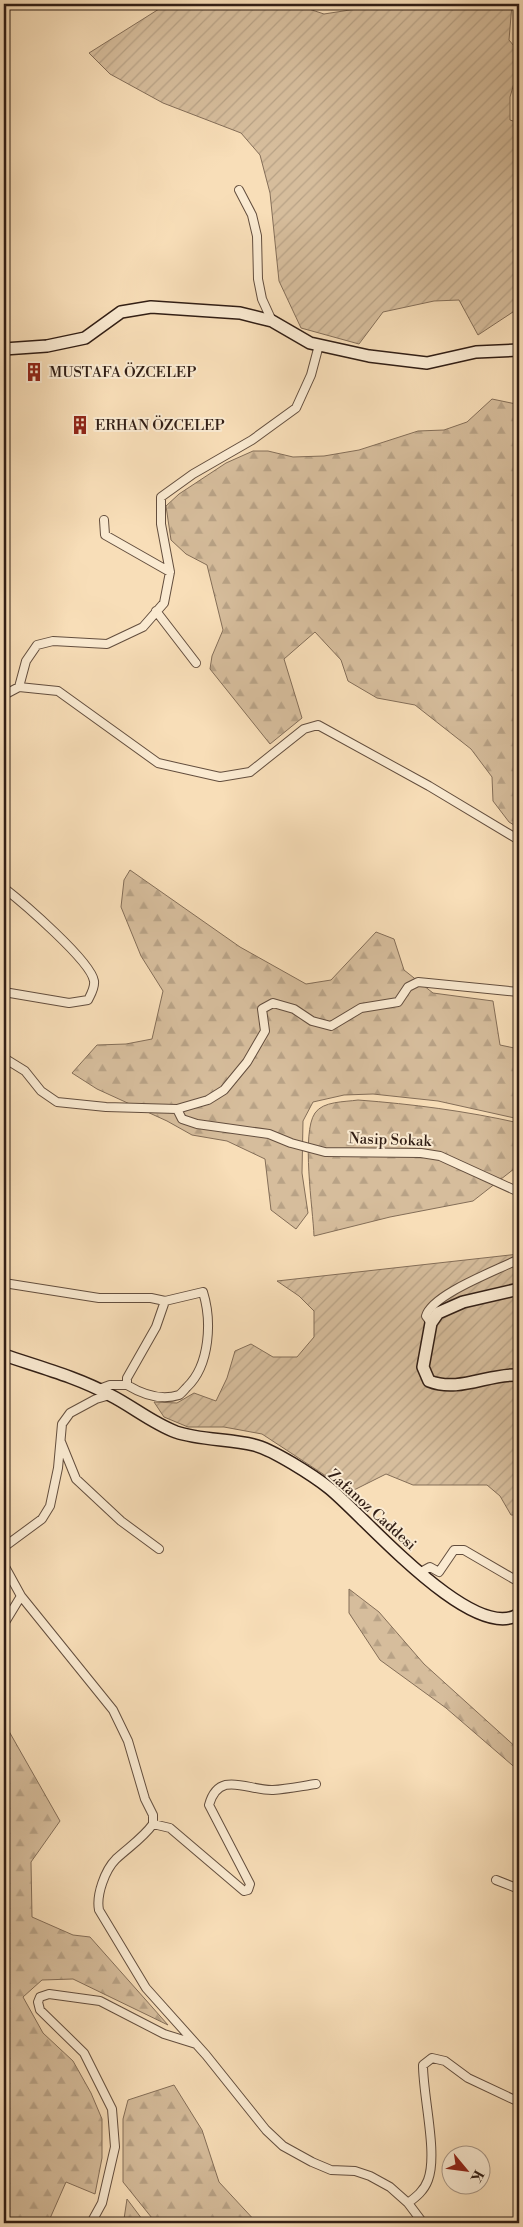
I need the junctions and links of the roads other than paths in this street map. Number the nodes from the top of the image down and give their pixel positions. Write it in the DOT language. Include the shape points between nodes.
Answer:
graph roads {
  1 [pos="239,190"];
  2 [pos="272,321"];
  3 [pos="318,345"];
  4 [pos="4,349"];
  5 [pos="519,350"];
  6 [pos="104,520"];
  7 [pos="170,572"];
  8 [pos="156,611"];
  9 [pos="196,663"];
  10 [pos="19,687"];
  11 [pos="4,695"];
  12 [pos="519,840"];
  13 [pos="4,888"];
  14 [pos="4,992"];
  15 [pos="519,992"];
  16 [pos="4,1058"];
  17 [pos="176,1109"];
  18 [pos="519,1192"];
  19 [pos="519,1259"];
  20 [pos="4,1283"];
  21 [pos="519,1289"];
  22 [pos="165,1301"];
  23 [pos="432,1323"];
  24 [pos="4,1355"];
  25 [pos="519,1375"];
  26 [pos="127,1385"];
  27 [pos="99,1390"];
  28 [pos="110,1395"];
  29 [pos="60,1440"];
  30 [pos="4,1546"];
  31 [pos="158,1550"];
  32 [pos="4,1565"];
  33 [pos="419,1573"];
  34 [pos="519,1582"];
  35 [pos="21,1596"];
  36 [pos="519,1614"];
  37 [pos="4,1624"];
  38 [pos="316,1784"];
  39 [pos="153,1824"];
  40 [pos="496,1880"];
  41 [pos="519,1889"];
  42 [pos="196,2044"];
  43 [pos="519,2102"];
  44 [pos="408,2203"];
  45 [pos="91,2223"];
  46 [pos="423,2223"];
  1 -- 2 [label="street" via="252,215 257,236 258,279 262,299"];
  2 -- 3 [label="street"];
  2 -- 4 [label="street" via="240,313 151,307 121,312 85,338 47,346"];
  3 -- 5 [label="street" via="369,356 427,363 476,352"];
  3 -- 7 [label="street" via="311,375 296,408 252,440 161,496 161,524"];
  6 -- 7 [label="street" via="106,535"];
  7 -- 8 [label="street" via="164,603"];
  8 -- 9 [label="street"];
  8 -- 10 [label="street" via="143,627 107,644 53,641 37,645 26,661"];
  10 -- 11 [label="street"];
  10 -- 12 [label="street" via="58,691 158,763 220,777 250,772 304,729 318,725"];
  13 -- 14 [label="street" via="74,952 94,981 88,1000 69,1003"];
  15 -- 17 [label="street" via="418,982 408,987 398,1002 361,1008 331,1026 273,1003 262,1009 265,1031 247,1062 224,1090 208,1100"];
  16 -- 17 [label="street" via="25,1071 56,1102"];
  17 -- 18 [label="street, Nasip Sokak" via="182,1119 197,1124 269,1134 325,1152 440,1156"];
  19 -- 23 [label="street" via="444,1296 428,1310 426,1316"];
  20 -- 22 [label="street" via="99,1298"];
  21 -- 23 [label="street" via="463,1302 438,1312"];
  22 -- 26 [label="street" via="156,1327 127,1378"];
  22 -- 26 [label="street" via="203,1292 208,1331 202,1363 193,1382 180,1394 144,1395"];
  23 -- 25 [label="street" via="423,1367 429,1381 450,1386"];
  24 -- 27 [label="street, Zafanoz Caddesi"];
  26 -- 27 [label="street" via="110,1385"];
  27 -- 28 [label="street, Zafanoz Caddesi"];
  28 -- 29 [label="street" via="70,1413 62,1424"];
  28 -- 33 [label="street, Zafanoz Caddesi" via="178,1432 267,1449 329,1488"];
  29 -- 30 [label="street" via="50,1506 42,1519"];
  29 -- 31 [label="street" via="76,1479"];
  32 -- 35 [label="street"];
  33 -- 34 [label="street" via="430,1567 439,1572 454,1550 464,1550"];
  33 -- 36 [label="street, Zafanoz Caddesi" via="458,1603 476,1612 505,1619"];
  35 -- 37 [label="street"];
  35 -- 39 [label="street" via="113,1710 128,1741"];
  38 -- 39 [label="street" via="270,1790 233,1783 212,1794 209,1805 250,1884 244,1891 170,1828"];
  39 -- 42 [label="street" via="115,1860 98,1901 100,1910 146,1988"];
  40 -- 41 [label="street"];
  42 -- 44 [label="street" via="266,2130 283,2146 331,2170 355,2171 370,2176 390,2187"];
  42 -- 45 [label="street" via="164,2034 100,2001 48,1994 40,1996 40,2010 84,2053 112,2109 115,2147 102,2203"];
  43 -- 44 [label="street" via="468,2078 445,2061 432,2058 423,2065 432,2161 428,2181 420,2194"];
  44 -- 46 [label="street"];
}
